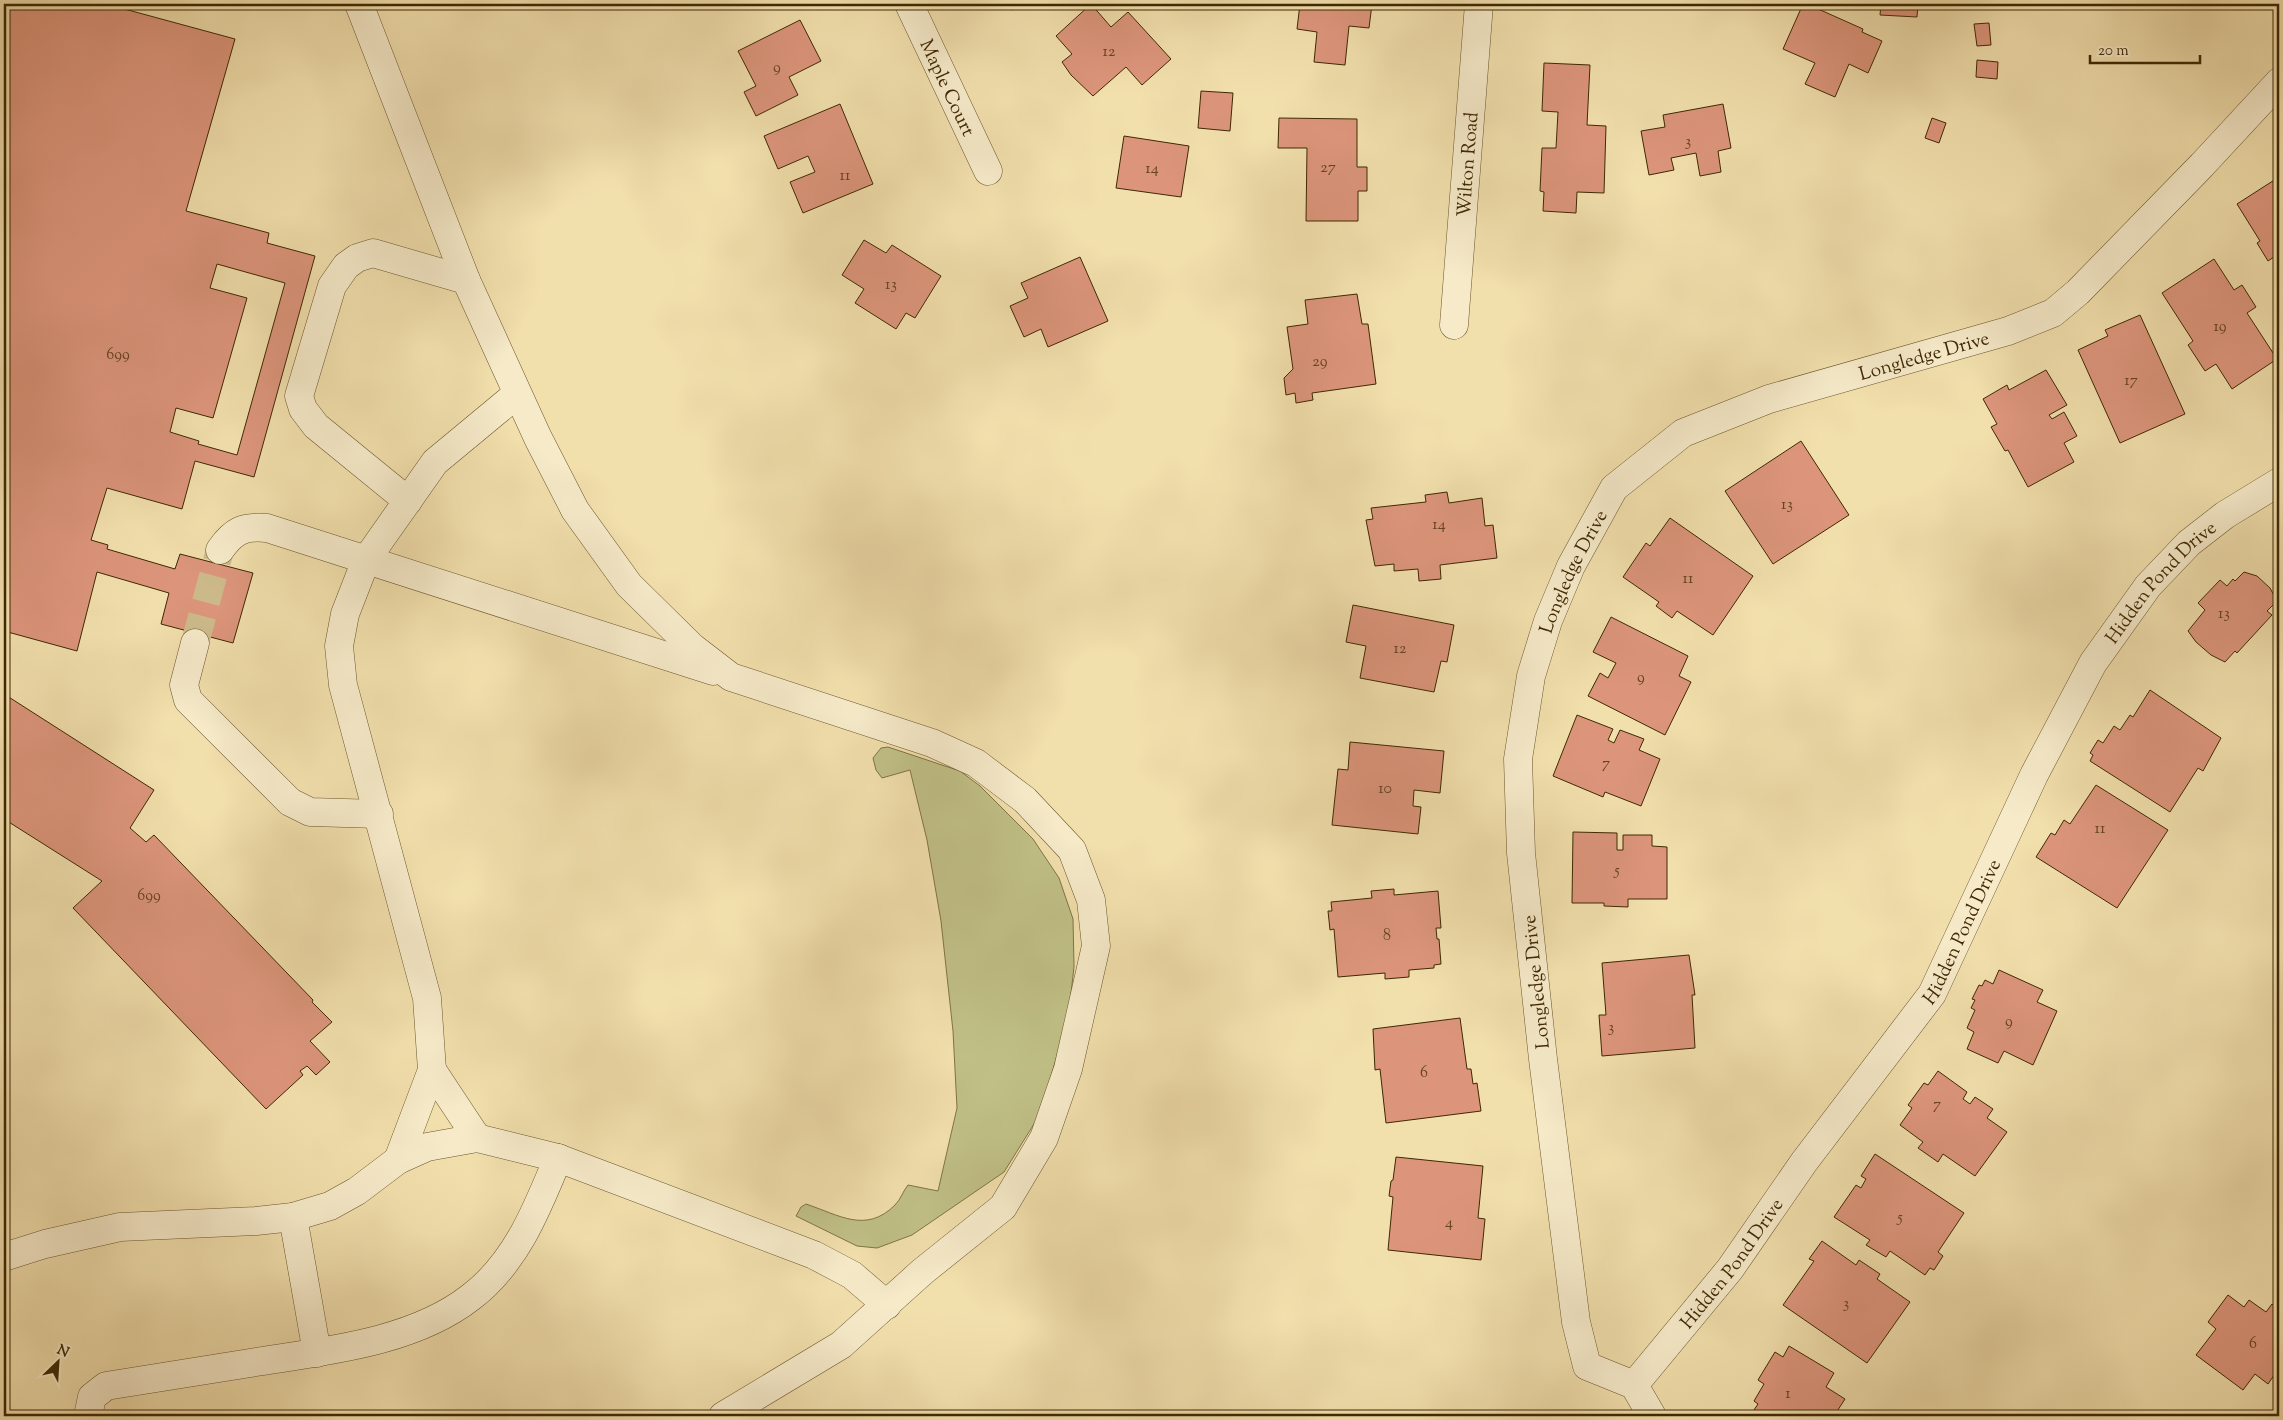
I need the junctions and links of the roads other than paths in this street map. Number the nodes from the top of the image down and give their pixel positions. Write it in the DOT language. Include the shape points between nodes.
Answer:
graph roads {
  1 [pos="909,4"];
  2 [pos="1479,4"];
  3 [pos="356,5"];
  4 [pos="2279,82"];
  5 [pos="988,170"];
  6 [pos="466,280"];
  7 [pos="1454,325"];
  8 [pos="517,394"];
  9 [pos="2279,482"];
  10 [pos="408,501"];
  11 [pos="220,550"];
  12 [pos="366,560"];
  13 [pos="195,643"];
  14 [pos="731,677"];
  15 [pos="379,814"];
  16 [pos="432,1070"];
  17 [pos="476,1138"];
  18 [pos="558,1158"];
  19 [pos="398,1160"];
  20 [pos="292,1217"];
  21 [pos="4,1257"];
  22 [pos="886,1305"];
  23 [pos="317,1353"];
  24 [pos="1634,1385"];
  25 [pos="88,1416"];
  26 [pos="723,1416"];
  27 [pos="1652,1416"];
  1 -- 5 [label="street, Maple Court"];
  2 -- 7 [label="street, Wilton Road"];
  3 -- 6 [label="street"];
  4 -- 24 [label="street, Longledge Drive" via="2085,285 2053,313 2008,332 1769,399 1683,433 1614,488 1571,566 1548,621 1530,685 1518,759 1521,853 1576,1322 1587,1366"];
  6 -- 8 [label="street"];
  6 -- 10 [label="street" via="373,253 357,258 346,266 332,286 299,396 316,426"];
  8 -- 10 [label="street" via="435,462"];
  8 -- 14 [label="street" via="575,510 629,585 692,647"];
  9 -- 24 [label="street, Hidden Pond Drive" via="2225,515 2189,543 2148,586 2093,663 2034,775 1932,994 1804,1162 1730,1269"];
  10 -- 12 [label="street"];
  11 -- 12 [label="street" via="232,536 250,527 267,528"];
  12 -- 14 [label="street"];
  12 -- 15 [label="street" via="345,614 339,646 343,685"];
  13 -- 15 [label="street" via="184,685 188,700 273,787 290,802 310,812"];
  14 -- 22 [label="street" via="932,743 976,763 1025,800 1072,850 1091,900 1096,946 1068,1069 1044,1138 1003,1207"];
  15 -- 16 [label="street" via="428,998"];
  16 -- 17 [label="street"];
  16 -- 19 [label="street"];
  17 -- 18 [label="street"];
  17 -- 19 [label="street" via="427,1147"];
  18 -- 22 [label="street" via="814,1255 852,1276"];
  18 -- 23 [label="street" via="523,1236 500,1269 471,1298 432,1321 381,1339"];
  19 -- 20 [label="street" via="330,1206"];
  20 -- 21 [label="street" via="120,1227"];
  20 -- 23 [label="street"];
  22 -- 26 [label="street" via="841,1345"];
  23 -- 25 [label="street" via="106,1386 92,1396"];
  24 -- 27 [label="street"];
}
